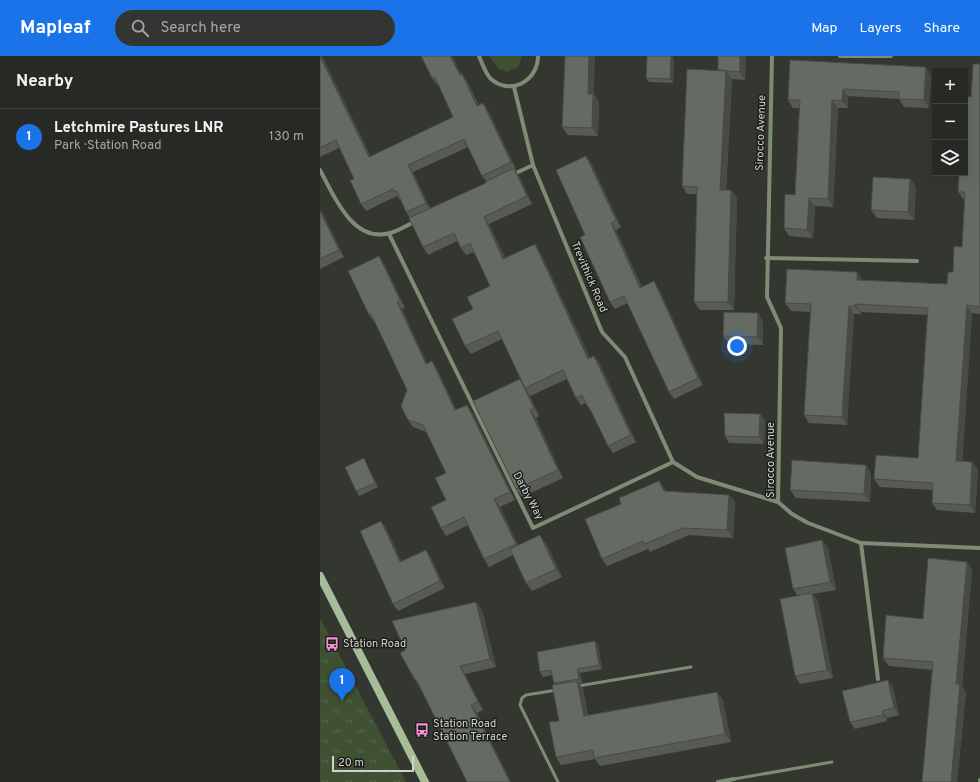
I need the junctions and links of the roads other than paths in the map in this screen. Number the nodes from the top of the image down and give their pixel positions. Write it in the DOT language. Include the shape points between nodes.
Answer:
graph roads {
  1 [pos="479,56"];
  2 [pos="538,56"];
  3 [pos="772,56"];
  4 [pos="840,56"];
  5 [pos="891,56"];
  6 [pos="514,87"];
  7 [pos="532,166"];
  8 [pos="320,170"];
  9 [pos="511,176"];
  10 [pos="418,220"];
  11 [pos="389,234"];
  12 [pos="766,258"];
  13 [pos="917,262"];
  14 [pos="674,462"];
  15 [pos="778,502"];
  16 [pos="861,543"];
  17 [pos="980,548"];
  18 [pos="320,576"];
  19 [pos="691,667"];
  20 [pos="878,679"];
  21 [pos="575,687"];
  22 [pos="560,690"];
  23 [pos="832,762"];
  24 [pos="734,779"];
  25 [pos="425,782"];
  26 [pos="558,782"];
  27 [pos="718,782"];
  1 -- 6 [label="street" via="489,77 497,83"];
  2 -- 6 [label="street" via="535,72 530,79"];
  3 -- 12 [label="street, Sirocco Avenue"];
  4 -- 5 [label="street"];
  6 -- 7 [label="street, Trevithick Road"];
  7 -- 9 [label="street"];
  7 -- 14 [label="street, Trevithick Road" via="602,332 625,357"];
  8 -- 11 [label="street" via="346,217 368,234"];
  10 -- 11 [label="street"];
  11 -- 14 [label="street, Darby Way" via="533,528"];
  12 -- 13 [label="street"];
  12 -- 15 [label="street, Sirocco Avenue" via="766,296 781,328"];
  14 -- 15 [label="street" via="697,477"];
  15 -- 16 [label="street, Sirocco Avenue" via="808,523"];
  16 -- 17 [label="street, Sirocco Avenue"];
  16 -- 20 [label="street"];
  18 -- 25 [label="street"];
  19 -- 21 [label="lane"];
  22 -- 26 [label="lane" via="526,695 520,705"];
  23 -- 24 [label="lane"];
  24 -- 27 [label="street"];
}
